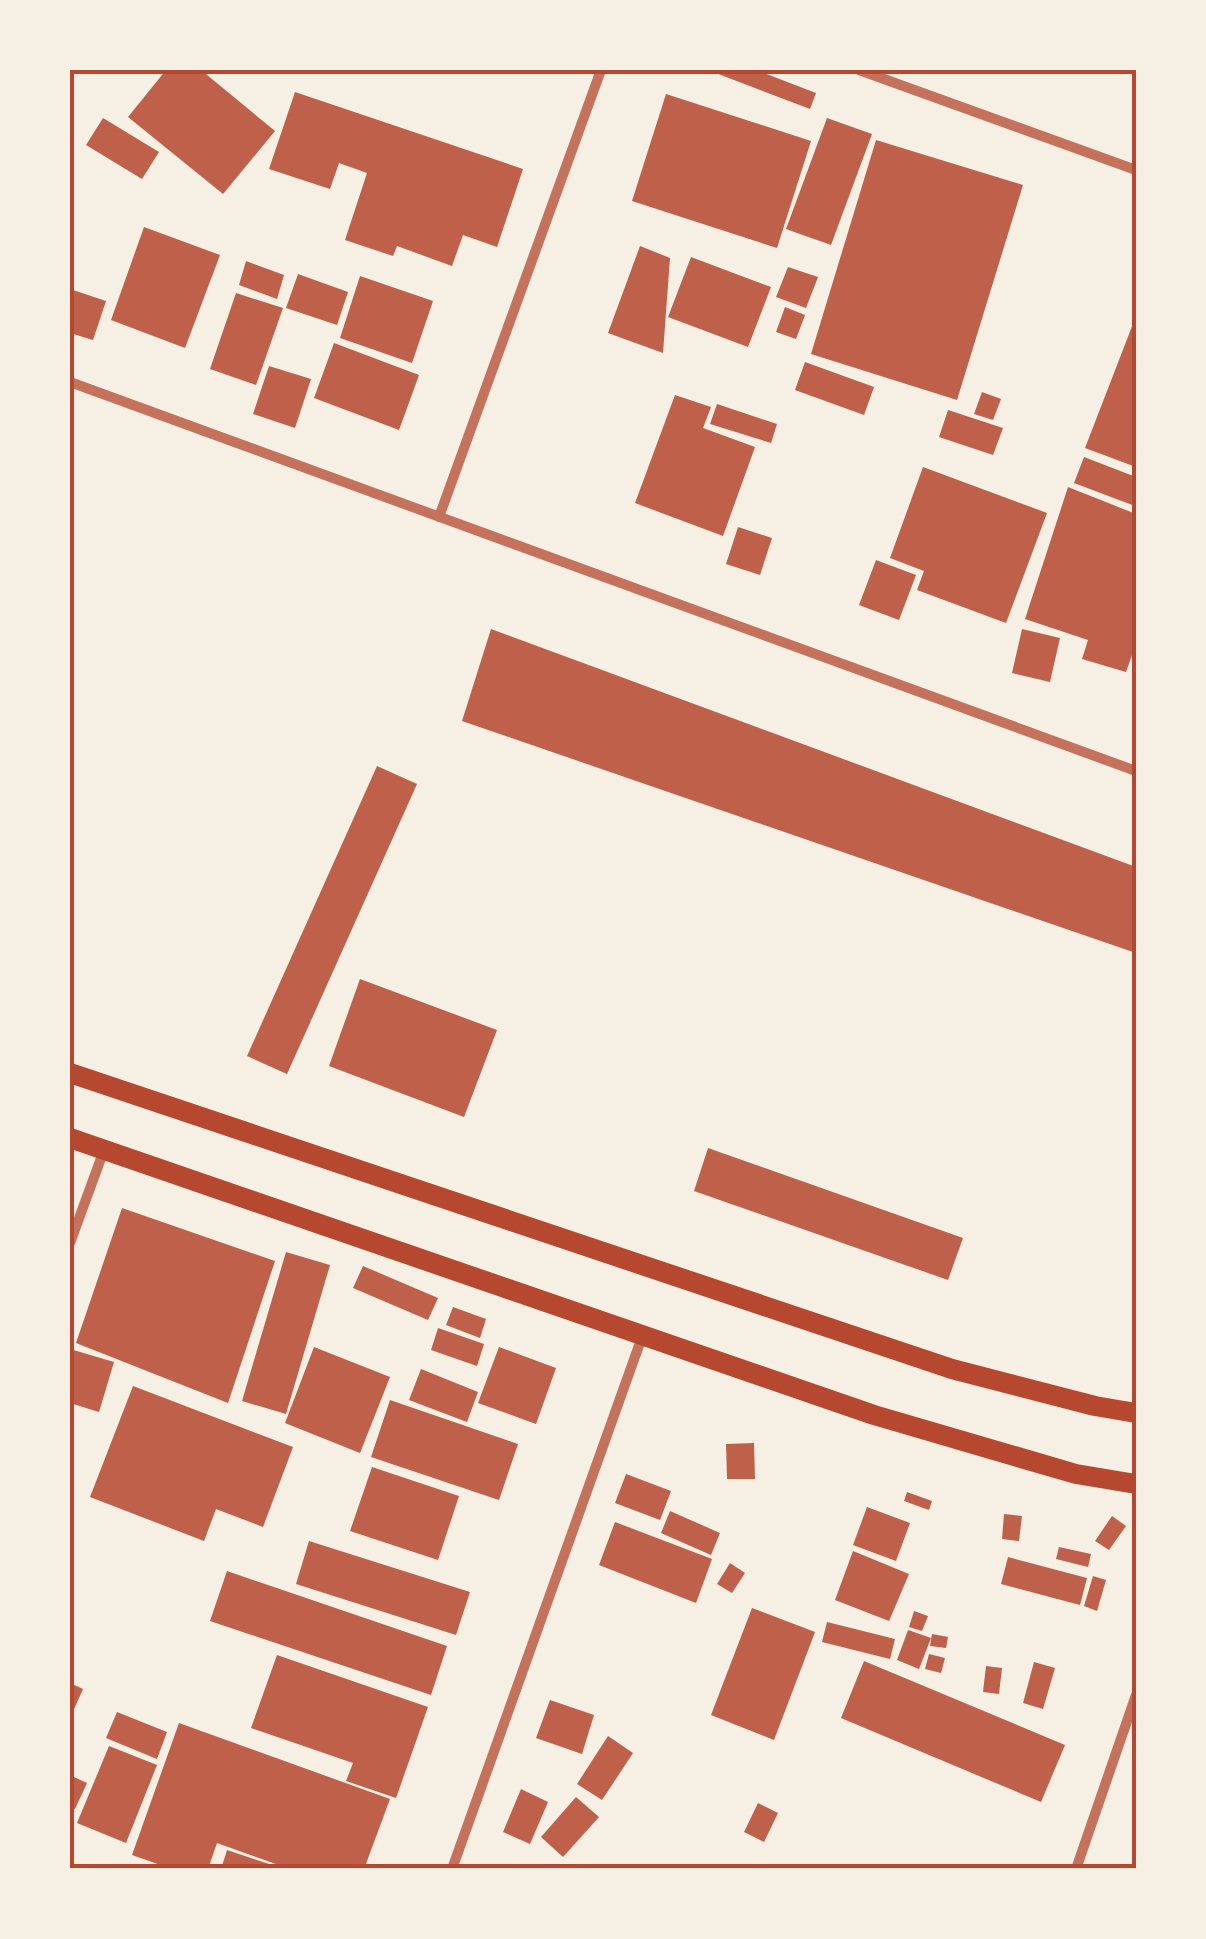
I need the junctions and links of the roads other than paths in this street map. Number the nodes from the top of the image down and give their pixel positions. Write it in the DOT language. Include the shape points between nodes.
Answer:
graph roads {
  1 [pos="601,70"];
  2 [pos="858,70"];
  3 [pos="1136,170"];
  4 [pos="70,382"];
  5 [pos="439,517"];
  6 [pos="1136,771"];
  7 [pos="70,1073"];
  8 [pos="70,1138"];
  9 [pos="104,1149"];
  10 [pos="70,1243"];
  11 [pos="642,1337"];
  12 [pos="1136,1413"];
  13 [pos="1136,1484"];
  14 [pos="1136,1696"];
  15 [pos="452,1869"];
  16 [pos="1076,1869"];
  1 -- 5 [label="street"];
  2 -- 3 [label="street"];
  4 -- 5 [label="street"];
  5 -- 6 [label="street"];
  7 -- 12 [label="main road" via="952,1369"];
  8 -- 9 [label="main road"];
  9 -- 10 [label="street"];
  9 -- 11 [label="main road"];
  11 -- 13 [label="main road" via="893,1420 1076,1474"];
  11 -- 15 [label="street"];
  14 -- 16 [label="street"];
}
